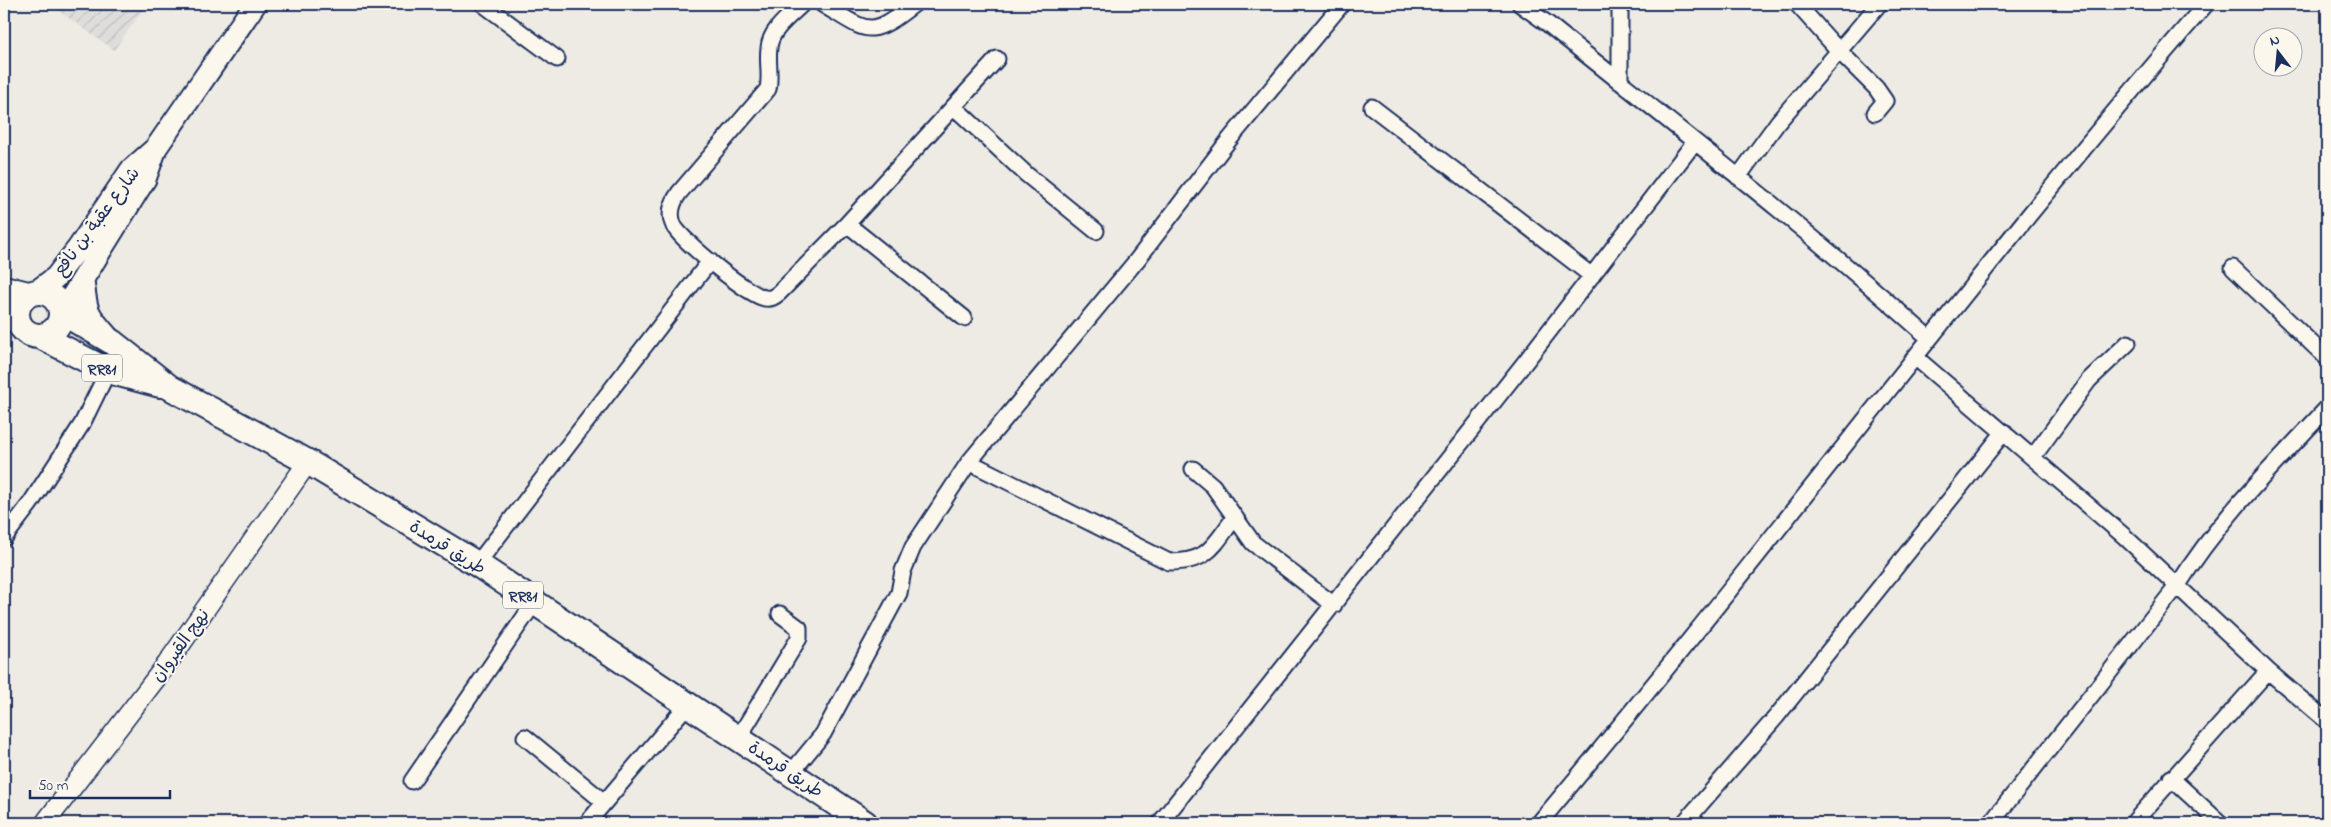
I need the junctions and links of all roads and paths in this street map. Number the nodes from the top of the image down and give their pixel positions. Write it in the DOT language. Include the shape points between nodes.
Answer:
graph roads {
  1 [pos="255,4"];
  2 [pos="483,4"];
  3 [pos="802,4"];
  4 [pos="822,4"];
  5 [pos="914,4"];
  6 [pos="1342,4"];
  7 [pos="1520,4"];
  8 [pos="1620,4"];
  9 [pos="1797,4"];
  10 [pos="1879,4"];
  11 [pos="2206,4"];
  12 [pos="1839,52"];
  13 [pos="557,59"];
  14 [pos="997,59"];
  15 [pos="1620,82"];
  16 [pos="954,107"];
  17 [pos="1372,107"];
  18 [pos="1875,113"];
  19 [pos="1694,143"];
  20 [pos="156,148"];
  21 [pos="1738,177"];
  22 [pos="847,224"];
  23 [pos="1096,231"];
  24 [pos="710,260"];
  25 [pos="2233,268"];
  26 [pos="1592,276"];
  27 [pos="83,279"];
  28 [pos="4,288"];
  29 [pos="32,293"];
  30 [pos="61,311"];
  31 [pos="964,318"];
  32 [pos="22,329"];
  33 [pos="1929,338"];
  34 [pos="112,342"];
  35 [pos="2128,343"];
  36 [pos="1915,357"];
  37 [pos="2327,358"];
  38 [pos="108,372"];
  39 [pos="169,387"];
  40 [pos="2327,408"];
  41 [pos="2004,432"];
  42 [pos="2033,457"];
  43 [pos="308,462"];
  44 [pos="969,462"];
  45 [pos="1193,469"];
  46 [pos="1235,517"];
  47 [pos="4,538"];
  48 [pos="477,564"];
  49 [pos="2178,585"];
  50 [pos="534,603"];
  51 [pos="1334,605"];
  52 [pos="780,614"];
  53 [pos="2268,671"];
  54 [pos="688,704"];
  55 [pos="2327,721"];
  56 [pos="525,737"];
  57 [pos="739,737"];
  58 [pos="791,773"];
  59 [pos="2171,778"];
  60 [pos="412,781"];
  61 [pos="604,802"];
  62 [pos="45,823"];
  63 [pos="587,823"];
  64 [pos="865,823"];
  65 [pos="1160,823"];
  66 [pos="1539,823"];
  67 [pos="1684,823"];
  68 [pos="1991,823"];
  69 [pos="2133,823"];
  70 [pos="2220,823"];
  1 -- 20 [label="main road, شارع عقبة بن نافع"];
  2 -- 13 [label="street"];
  3 -- 24 [label="street" via="777,29 771,40 768,89 672,204 673,225 680,236"];
  4 -- 5 [label="street" via="861,27 871,29 888,24"];
  6 -- 44 [label="street" via="1229,140 1137,260"];
  7 -- 15 [label="street"];
  8 -- 15 [label="street"];
  9 -- 12 [label="street"];
  10 -- 12 [label="street"];
  11 -- 33 [label="street" via="2111,113"];
  12 -- 18 [label="street" via="1885,101"];
  12 -- 21 [label="street" via="1778,122"];
  14 -- 16 [label="street"];
  15 -- 19 [label="street"];
  16 -- 22 [label="street"];
  16 -- 23 [label="street" via="1026,174"];
  17 -- 26 [label="street"];
  19 -- 21 [label="street"];
  19 -- 26 [label="street"];
  20 -- 27 [label="main road, شارع عقبة بن نافع" via="145,179"];
  20 -- 29 [label="main road, شارع عقبة بن نافع" via="130,170 56,277"];
  21 -- 33 [label="street" via="1848,265"];
  22 -- 24 [label="street" via="773,298 754,293"];
  22 -- 31 [label="street"];
  24 -- 48 [label="street"];
  25 -- 37 [label="street"];
  26 -- 51 [label="street"];
  27 -- 30 [label="main road, شارع عقبة بن نافع"];
  27 -- 34 [label="main road" via="89,316"];
  28 -- 29 [label="main road, طريق قرمدة / RR81"];
  29 -- 30 [label="main road, طريق قرمدة / RR81" via="51,295"];
  29 -- 32 [label="main road" via="21,300 17,309"];
  30 -- 32 [label="main road" via="59,323 47,334"];
  30 -- 34 [label="main road, طريق قرمدة / RR81"];
  32 -- 38 [label="main road, طريق قرمدة / RR81"];
  33 -- 36 [label="street"];
  34 -- 39 [label="main road, طريق قرمدة / RR81"];
  35 -- 42 [label="street" via="2089,380"];
  36 -- 41 [label="street"];
  36 -- 66 [label="street" via="1706,621"];
  38 -- 39 [label="main road, طريق قرمدة / RR81"];
  38 -- 47 [label="street" via="82,424"];
  39 -- 43 [label="main road, طريق قرمدة / RR81"];
  40 -- 49 [label="street" via="2232,512"];
  41 -- 42 [label="street"];
  41 -- 67 [label="street" via="1776,717"];
  42 -- 49 [label="street"];
  43 -- 48 [label="main road, طريق قرمدة / RR81"];
  43 -- 62 [label="street, نهج القيروان" via="167,664"];
  44 -- 46 [label="street" via="1169,562 1188,562 1208,552"];
  44 -- 58 [label="street" via="914,547 899,592 823,734"];
  45 -- 46 [label="street" via="1213,486"];
  46 -- 51 [label="street" via="1244,533 1263,553"];
  48 -- 50 [label="main road, طريق قرمدة / RR81"];
  49 -- 53 [label="street"];
  49 -- 68 [label="street"];
  50 -- 54 [label="main road, طريق قرمدة / RR81"];
  50 -- 60 [label="street"];
  51 -- 65 [label="street"];
  52 -- 57 [label="street" via="799,628 799,638"];
  53 -- 55 [label="street"];
  53 -- 59 [label="street"];
  54 -- 57 [label="main road, طريق قرمدة / RR81"];
  54 -- 61 [label="street"];
  56 -- 61 [label="street"];
  57 -- 58 [label="main road, طريق قرمدة / RR81"];
  58 -- 64 [label="main road, طريق قرمدة / RR81"];
  59 -- 69 [label="street"];
  59 -- 70 [label="street"];
  61 -- 63 [label="street"];
}
